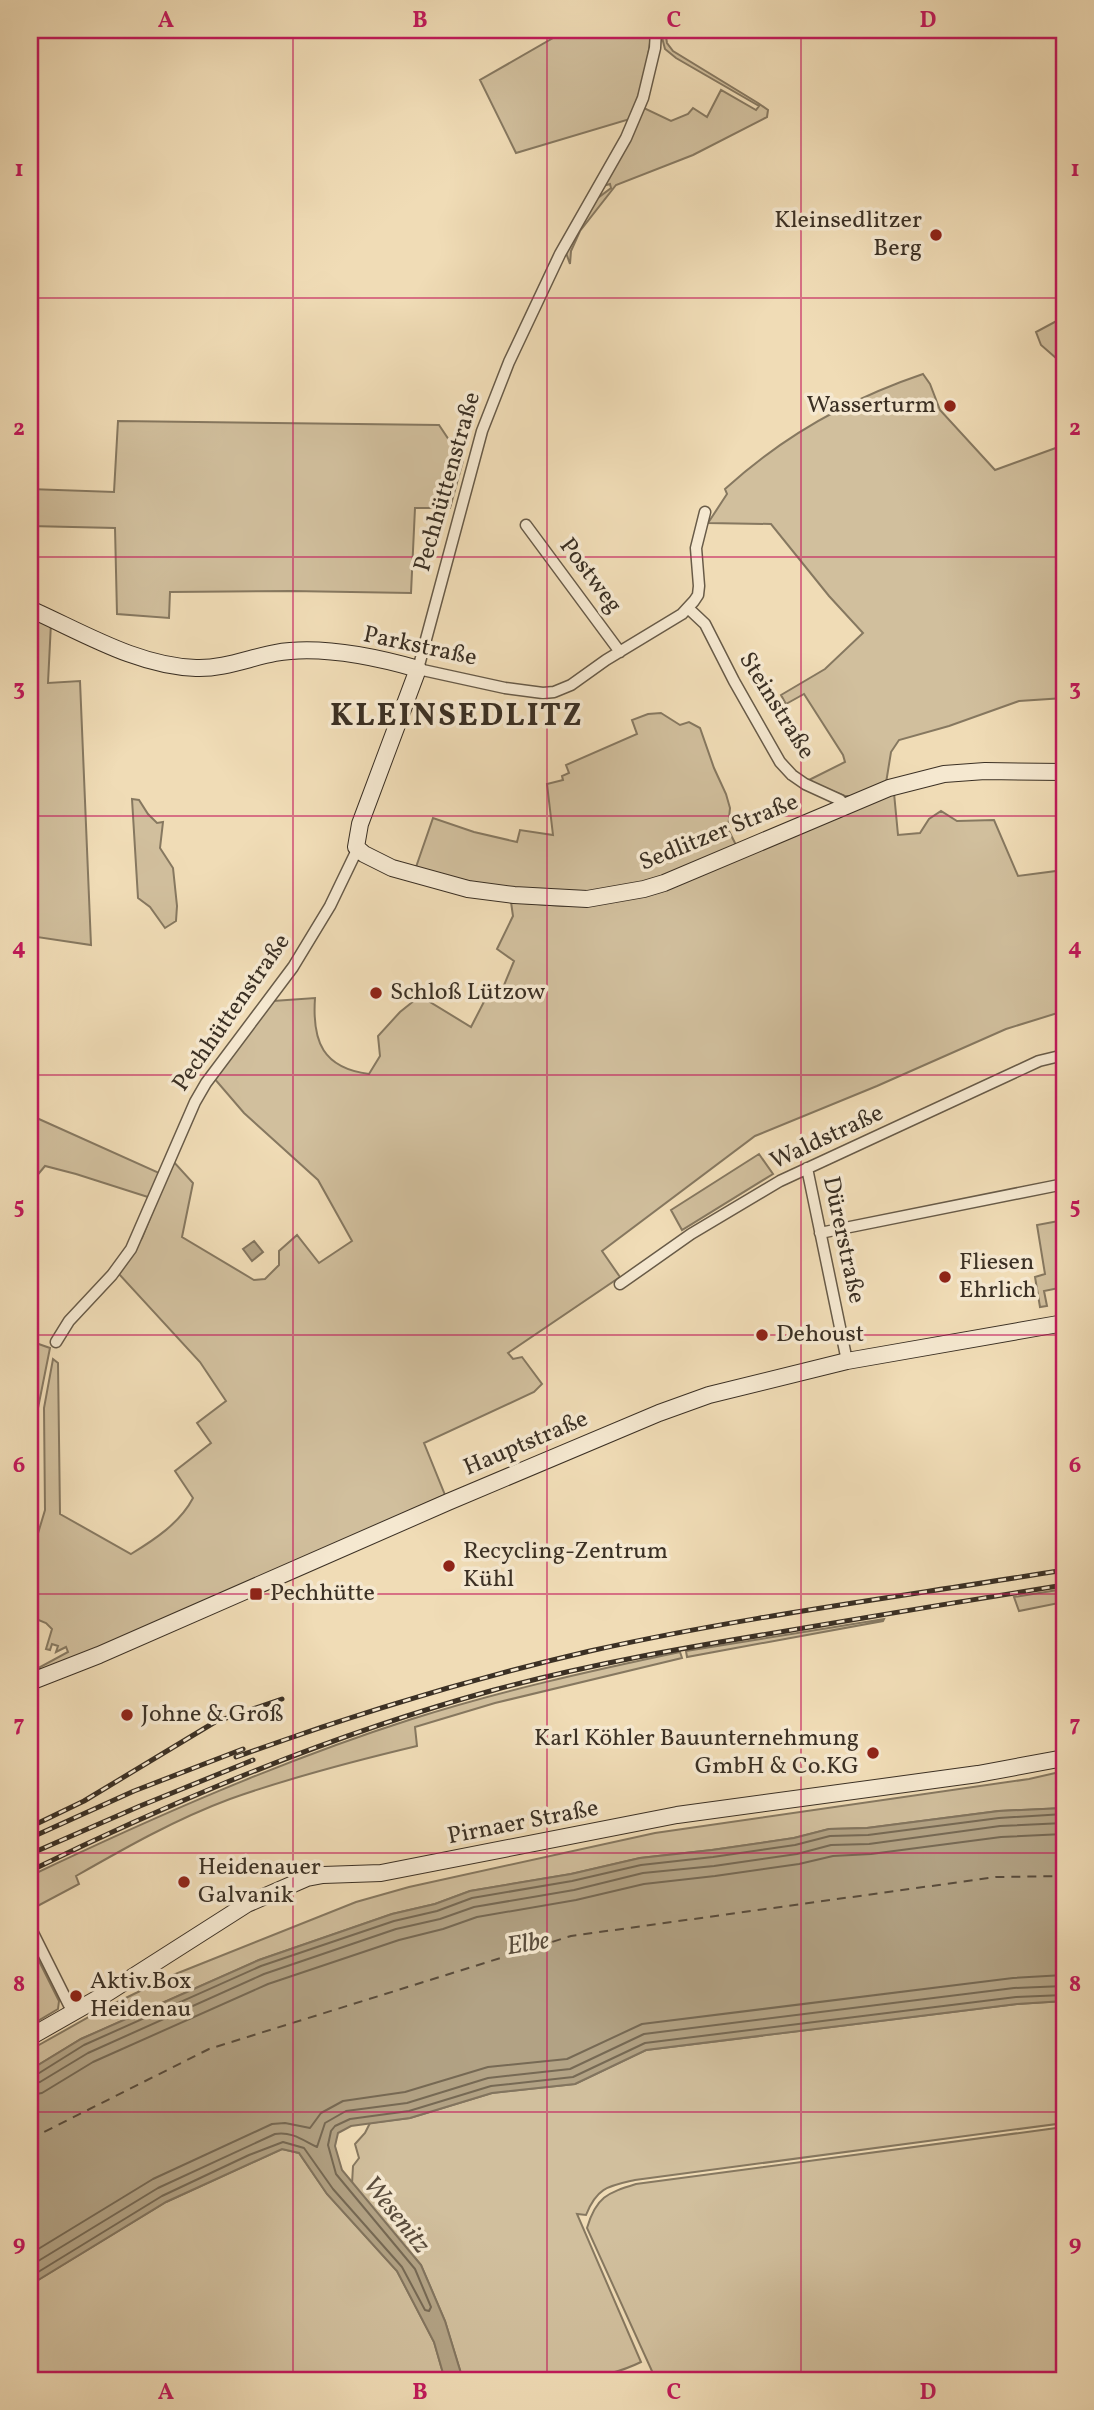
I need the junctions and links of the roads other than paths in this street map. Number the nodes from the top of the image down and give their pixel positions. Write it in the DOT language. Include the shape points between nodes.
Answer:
graph roads {
  1 [pos="656,30"];
  2 [pos="705,512"];
  3 [pos="526,525"];
  4 [pos="688,608"];
  5 [pos="30,609"];
  6 [pos="620,652"];
  7 [pos="418,669"];
  8 [pos="1064,772"];
  9 [pos="846,806"];
  10 [pos="356,846"];
  11 [pos="1064,1055"];
  12 [pos="807,1168"];
  13 [pos="1064,1184"];
  14 [pos="820,1233"];
  15 [pos="620,1284"];
  16 [pos="1064,1323"];
  17 [pos="56,1342"];
  18 [pos="848,1361"];
  19 [pos="30,1682"];
  20 [pos="1064,1758"];
  21 [pos="30,1927"];
  22 [pos="73,2013"];
  23 [pos="30,2037"];
  1 -- 7 [label="street, Pechhüttenstraße" via="643,98 626,138 560,254 481,431"];
  2 -- 4 [label="street" via="696,548 698,595"];
  3 -- 6 [label="street, Postweg"];
  4 -- 6 [label="street, Parkstraße"];
  4 -- 9 [label="street, Steinstraße" via="705,624 780,762 792,775"];
  5 -- 7 [label="street, Parkstraße" via="110,645 197,668 295,651 358,656"];
  6 -- 7 [label="street, Parkstraße" via="571,685 543,693"];
  7 -- 10 [label="street, Pechhüttenstraße"];
  8 -- 9 [label="street, Sedlitzer Straße" via="944,774 889,788"];
  9 -- 10 [label="street, Sedlitzer Straße" via="664,883 587,899 468,889 392,868"];
  10 -- 17 [label="street, Pechhüttenstraße" via="330,906 293,967 206,1083 131,1249"];
  11 -- 12 [label="street, Waldstraße" via="1040,1061"];
  12 -- 14 [label="street, Dürerstraße"];
  12 -- 15 [label="street, Waldstraße" via="691,1234"];
  13 -- 14 [label="street"];
  14 -- 18 [label="street, Dürerstraße"];
  16 -- 18 [label="street, Hauptstraße"];
  18 -- 19 [label="street, Hauptstraße" via="755,1382 659,1413"];
  20 -- 22 [label="street, Pirnaer Straße" via="677,1815 381,1873 307,1878 247,1904"];
  21 -- 22 [label="street"];
  22 -- 23 [label="street, Pirnaer Straße"];
}
